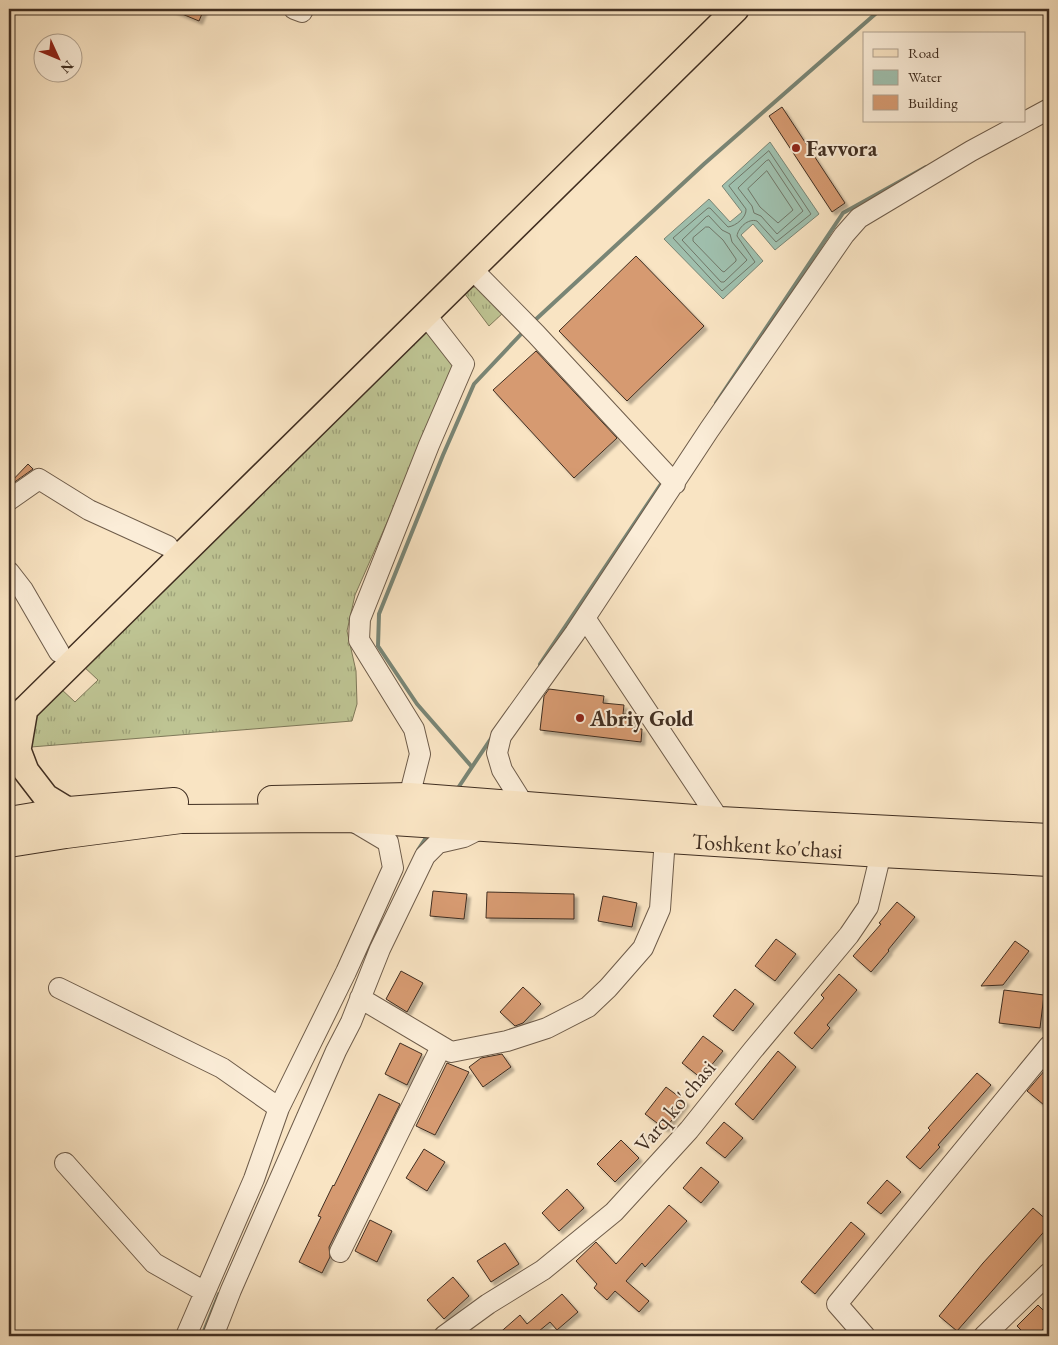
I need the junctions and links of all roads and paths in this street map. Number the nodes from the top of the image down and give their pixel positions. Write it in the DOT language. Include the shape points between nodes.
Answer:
graph roads {
  1 [pos="714,9"];
  2 [pos="736,9"];
  3 [pos="1049,109"];
  4 [pos="1026,121"];
  5 [pos="1025,122"];
  6 [pos="471,268"];
  7 [pos="426,314"];
  8 [pos="675,484"];
  9 [pos="9,500"];
  10 [pos="168,546"];
  11 [pos="9,572"];
  12 [pos="585,618"];
  13 [pos="59,652"];
  14 [pos="14,712"];
  15 [pos="409,797"];
  16 [pos="524,805"];
  17 [pos="69,811"];
  18 [pos="490,814"];
  19 [pos="347,818"];
  20 [pos="9,821"];
  21 [pos="720,821"];
  22 [pos="665,838"];
  23 [pos="1049,838"];
  24 [pos="9,843"];
  25 [pos="881,853"];
  26 [pos="1049,862"];
  27 [pos="60,988"];
  28 [pos="360,998"];
  29 [pos="441,1046"];
  30 [pos="1049,1046"];
  31 [pos="279,1108"];
  32 [pos="65,1163"];
  33 [pos="340,1252"];
  34 [pos="1049,1273"];
  35 [pos="205,1292"];
  36 [pos="186,1336"];
  37 [pos="213,1336"];
  38 [pos="444,1336"];
  39 [pos="865,1336"];
  40 [pos="984,1336"];
  1 -- 10 [label="main road"];
  2 -- 6 [label="main road"];
  3 -- 4 [label="street"];
  5 -- 8 [label="street" via="859,218 709,430"];
  6 -- 7 [label="main road"];
  6 -- 8 [label="street"];
  7 -- 14 [label="main road"];
  7 -- 15 [label="street" via="464,364 360,619 359,640 414,729 420,754"];
  8 -- 12 [label="street"];
  9 -- 10 [label="street" via="39,479 89,510"];
  10 -- 13 [label="main road"];
  11 -- 13 [label="street"];
  12 -- 16 [label="street" via="501,736 497,753 502,770"];
  12 -- 21 [label="street"];
  13 -- 14 [label="main road"];
  14 -- 17 [label="main road" via="18,750 26,771 46,798"];
  15 -- 17 [label="highway" via="179,802"];
  15 -- 18 [label="highway"];
  16 -- 18 [label="highway, Toshkent ko'chasi"];
  16 -- 21 [label="highway, Toshkent ko'chasi"];
  17 -- 20 [label="highway"];
  18 -- 19 [label="highway" via="391,820"];
  18 -- 22 [label="highway, Toshkent ko'chasi"];
  18 -- 28 [label="street" via="464,837 438,843 425,856"];
  19 -- 24 [label="highway" via="181,819"];
  19 -- 31 [label="street" via="388,842 393,868"];
  21 -- 23 [label="highway, Toshkent ko'chasi"];
  22 -- 25 [label="highway, Toshkent ko'chasi"];
  22 -- 29 [label="street" via="660,909 643,948 588,1007 548,1028 507,1040 451,1052"];
  25 -- 26 [label="highway, Toshkent ko'chasi"];
  25 -- 38 [label="street, Varq ko'chasi" via="868,907 849,935 689,1130 614,1212 544,1270"];
  27 -- 31 [label="street" via="222,1068"];
  28 -- 29 [label="street"];
  28 -- 37 [label="street"];
  29 -- 33 [label="street"];
  30 -- 39 [label="street" via="837,1304"];
  31 -- 35 [label="street" via="254,1179"];
  32 -- 35 [label="street" via="154,1263"];
  34 -- 40 [label="street"];
  35 -- 36 [label="street"];
}
